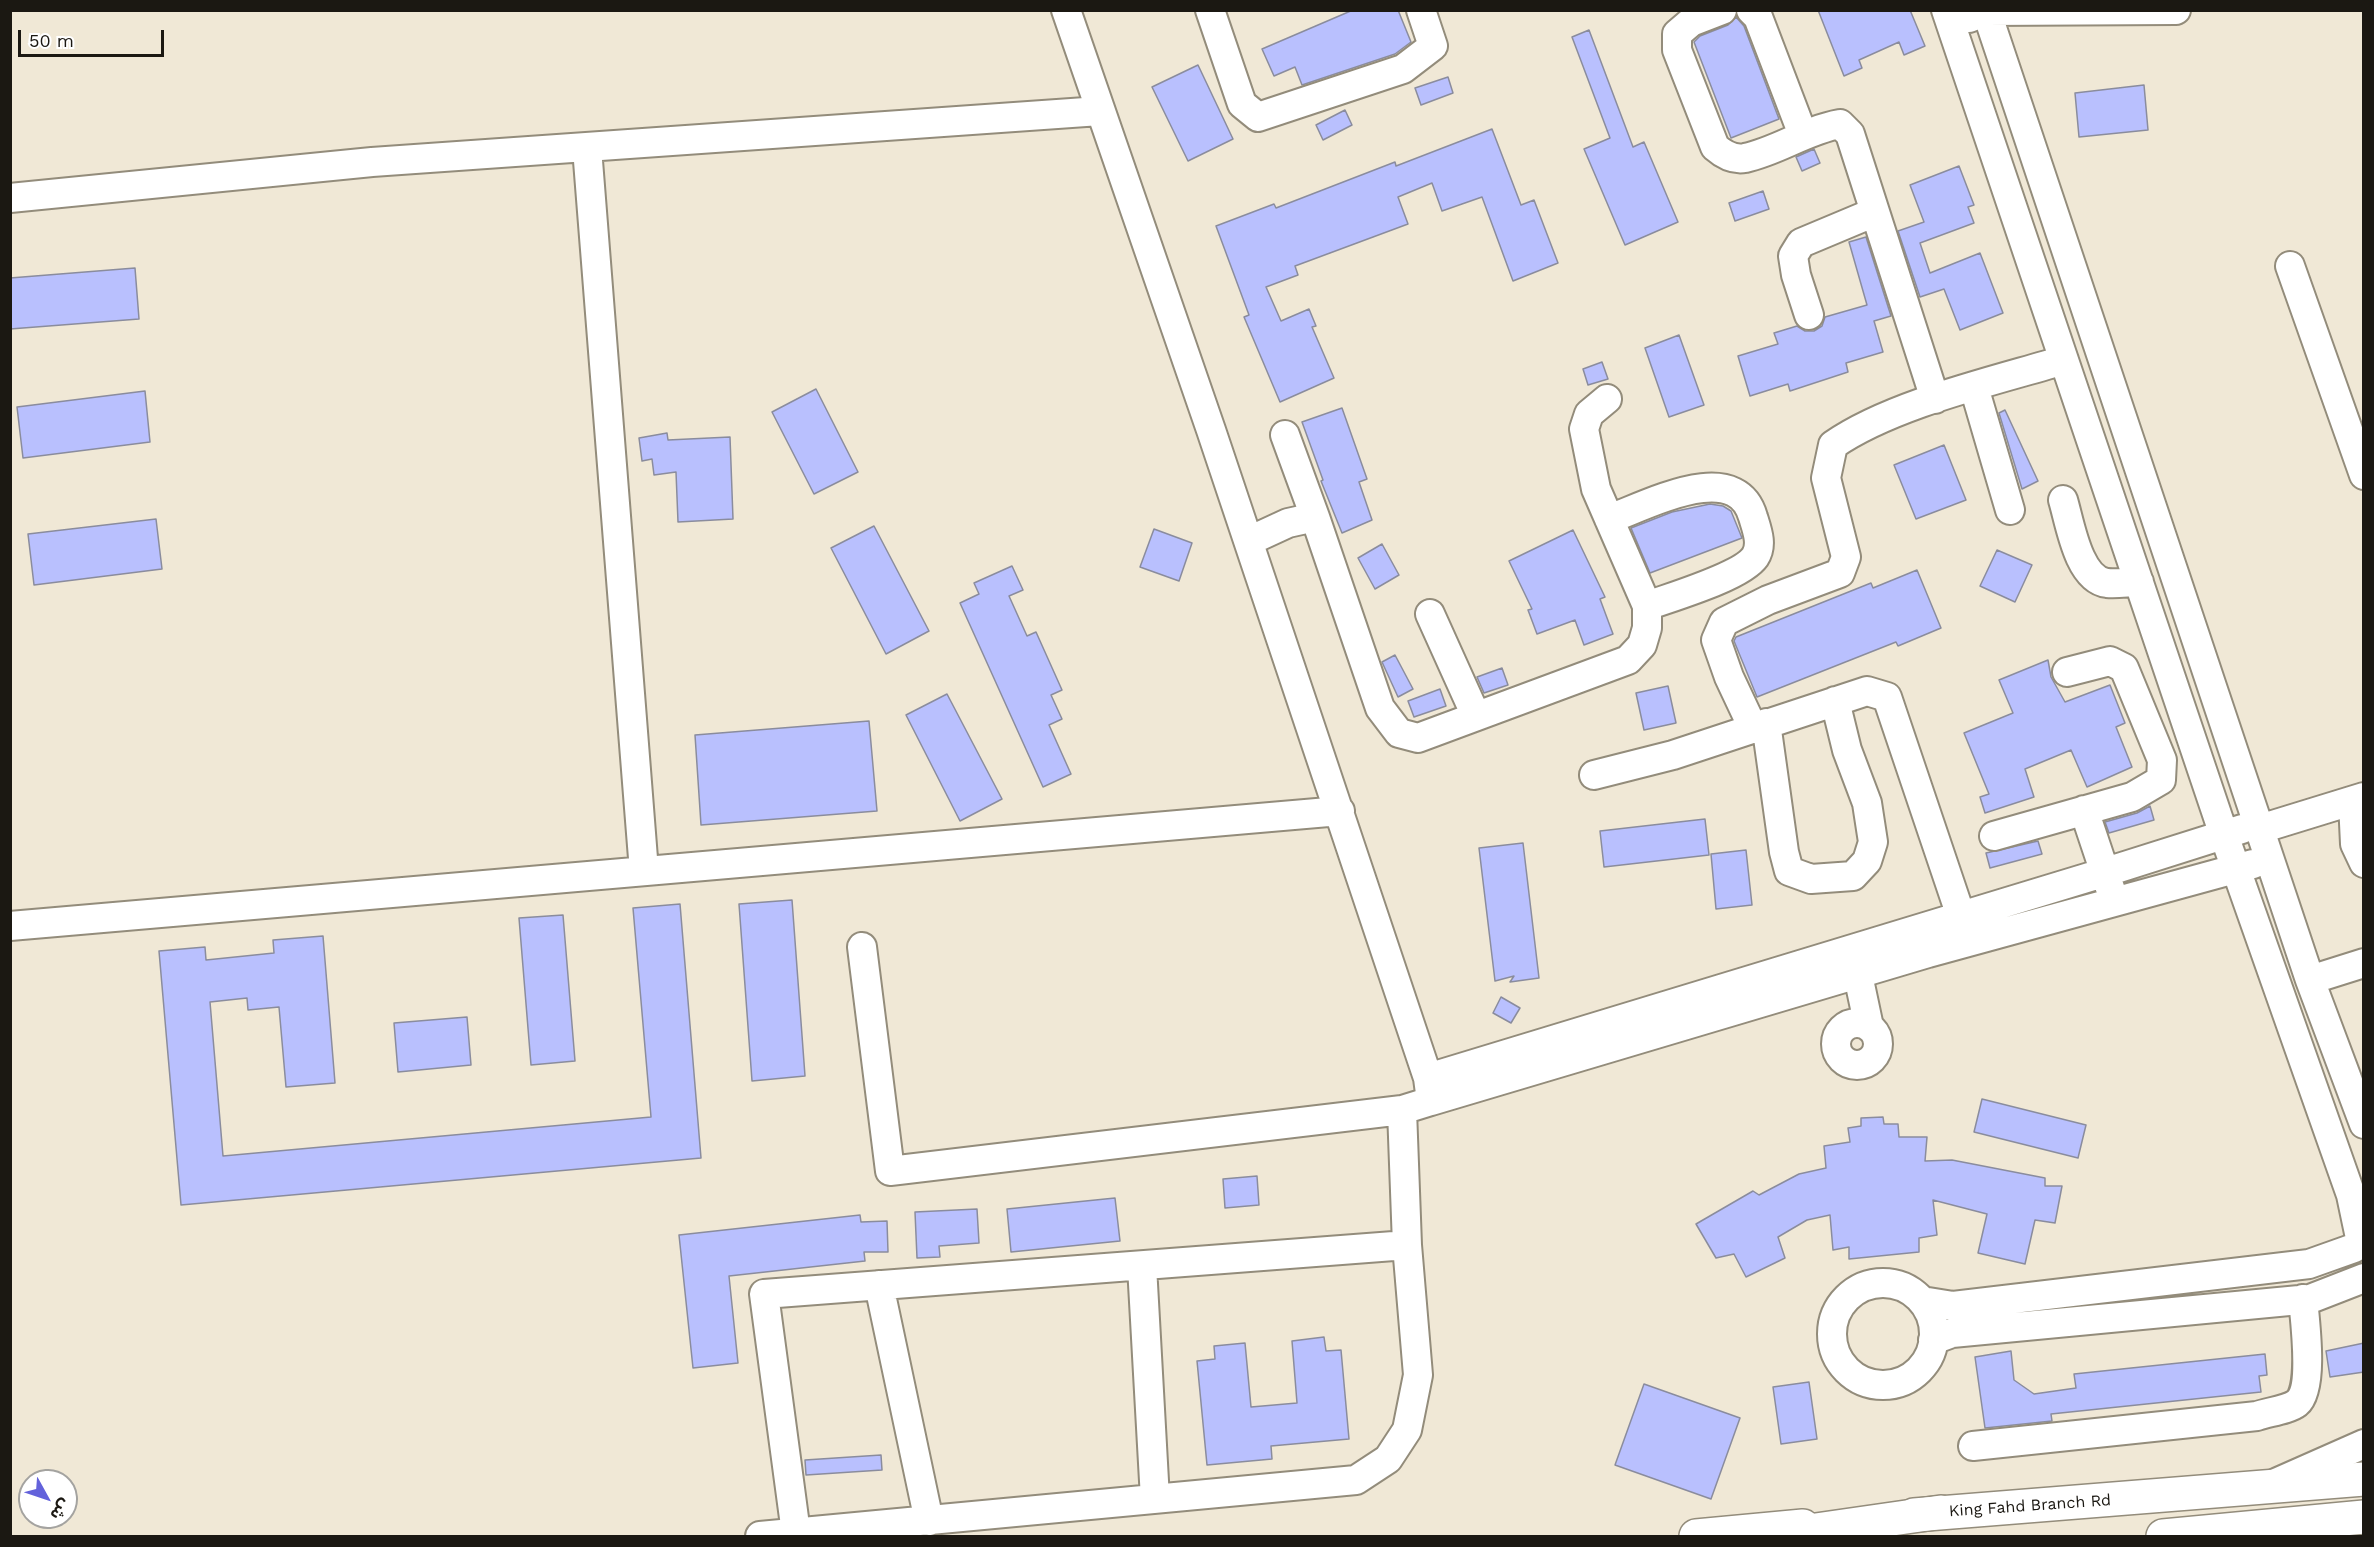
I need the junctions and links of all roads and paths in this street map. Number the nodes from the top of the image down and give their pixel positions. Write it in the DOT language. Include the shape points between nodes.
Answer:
graph roads {
  1 [pos="1066,10"];
  2 [pos="1210,10"];
  3 [pos="1421,10"];
  4 [pos="1722,10"];
  5 [pos="1751,10"];
  6 [pos="2176,10"];
  7 [pos="1986,11"];
  8 [pos="1948,18"];
  9 [pos="1100,111"];
  10 [pos="1803,135"];
  11 [pos="587,147"];
  12 [pos="10,198"];
  13 [pos="1875,212"];
  14 [pos="2290,266"];
  15 [pos="1809,315"];
  16 [pos="2064,360"];
  17 [pos="1974,387"];
  18 [pos="1607,399"];
  19 [pos="1935,399"];
  20 [pos="1285,435"];
  21 [pos="2364,475"];
  22 [pos="2063,500"];
  23 [pos="2010,510"];
  24 [pos="1316,517"];
  25 [pos="1609,519"];
  26 [pos="1248,541"];
  27 [pos="2139,582"];
  28 [pos="1647,606"];
  29 [pos="1430,614"];
  30 [pos="2067,672"];
  31 [pos="1835,701"];
  32 [pos="1476,716"];
  33 [pos="1759,725"];
  34 [pos="1594,775"];
  35 [pos="2358,799"];
  36 [pos="1340,810"];
  37 [pos="2084,810"];
  38 [pos="2259,826"];
  39 [pos="2224,834"];
  40 [pos="1994,836"];
  41 [pos="2271,859"];
  42 [pos="2364,863"];
  43 [pos="2236,869"];
  44 [pos="644,871"];
  45 [pos="2106,873"];
  46 [pos="2114,902"];
  47 [pos="10,926"];
  48 [pos="1965,928"];
  49 [pos="862,947"];
  50 [pos="2364,963"];
  51 [pos="1842,965"];
  52 [pos="2310,980"];
  53 [pos="1856,1028"];
  54 [pos="1430,1090"];
  55 [pos="1402,1110"];
  56 [pos="2364,1124"];
  57 [pos="2359,1236"];
  58 [pos="1407,1245"];
  59 [pos="1142,1266"];
  60 [pos="2217,1276"];
  61 [pos="2364,1277"];
  62 [pos="879,1285"];
  63 [pos="2069,1293"];
  64 [pos="2297,1300"];
  65 [pos="1922,1301"];
  66 [pos="2220,1309"];
  67 [pos="2070,1322"];
  68 [pos="1933,1340"];
  69 [pos="2364,1444"];
  70 [pos="1973,1446"];
  71 [pos="2364,1479"];
  72 [pos="2264,1488"];
  73 [pos="1155,1499"];
  74 [pos="1941,1512"];
  75 [pos="2364,1517"];
  76 [pos="929,1521"];
  77 [pos="796,1533"];
  78 [pos="760,1536"];
  79 [pos="1696,1536"];
  80 [pos="1774,1536"];
  81 [pos="2163,1536"];
  1 -- 9 [label="street"];
  2 -- 3 [label="street" via="1242,104 1258,117 1403,69 1433,46"];
  4 -- 10 [label="street" via="1691,22 1677,34 1677,50 1715,147 1725,155 1744,159"];
  5 -- 10 [label="street" via="1758,17"];
  6 -- 7 [label="street"];
  7 -- 8 [label="street"];
  7 -- 38 [label="street"];
  8 -- 16 [label="street"];
  9 -- 11 [label="street"];
  9 -- 26 [label="street"];
  10 -- 13 [label="street" via="1840,124 1850,134"];
  11 -- 12 [label="street" via="372,162"];
  11 -- 44 [label="street"];
  13 -- 15 [label="street" via="1801,243 1793,256"];
  13 -- 19 [label="street"];
  14 -- 21 [label="street"];
  16 -- 17 [label="street"];
  16 -- 27 [label="street"];
  17 -- 19 [label="street"];
  17 -- 23 [label="street"];
  18 -- 25 [label="street" via="1589,414 1584,429 1596,489"];
  19 -- 33 [label="street" via="1852,432 1833,445 1826,478 1846,557 1840,573 1768,600 1724,622 1716,640 1729,677"];
  20 -- 24 [label="street"];
  22 -- 27 [label="street" via="2088,572 2105,583"];
  24 -- 26 [label="street" via="1288,523"];
  24 -- 32 [label="street" via="1380,708 1399,733 1418,738"];
  25 -- 28 [label="street"];
  25 -- 28 [label="street" via="1695,488 1720,486 1749,502 1760,540 1755,557 1736,573"];
  26 -- 36 [label="street"];
  27 -- 39 [label="street"];
  28 -- 32 [label="street" via="1642,645 1628,660"];
  29 -- 32 [label="street"];
  30 -- 37 [label="street" via="2110,661 2124,668 2162,760 2161,780 2132,797"];
  31 -- 33 [label="street"];
  31 -- 33 [label="street" via="1847,750 1867,804 1873,842 1867,861 1853,876 1811,879 1789,871"];
  31 -- 48 [label="street" via="1867,691 1887,698"];
  33 -- 34 [label="street" via="1673,755"];
  35 -- 38 [label="street"];
  35 -- 42 [label="street" via="2355,844"];
  36 -- 44 [label="street"];
  36 -- 54 [label="street"];
  37 -- 40 [label="street"];
  37 -- 45 [label="street"];
  38 -- 39 [label="street"];
  38 -- 41 [label="street"];
  39 -- 43 [label="street"];
  39 -- 45 [label="street"];
  41 -- 43 [label="street"];
  41 -- 52 [label="street"];
  43 -- 46 [label="street"];
  43 -- 57 [label="street" via="2351,1195"];
  44 -- 47 [label="street"];
  45 -- 46 [label="street"];
  45 -- 48 [label="street"];
  46 -- 48 [label="street"];
  48 -- 51 [label="street"];
  49 -- 55 [label="street" via="890,1171"];
  50 -- 52 [label="street"];
  51 -- 53 [label="street"];
  51 -- 54 [label="street"];
  52 -- 56 [label="street"];
  54 -- 55 [label="street"];
  55 -- 58 [label="street"];
  57 -- 60 [label="street" via="2308,1264"];
  57 -- 61 [label="street" via="2358,1267"];
  58 -- 59 [label="street"];
  58 -- 73 [label="street" via="1418,1375 1407,1430 1388,1459 1356,1480"];
  59 -- 62 [label="street"];
  59 -- 73 [label="street"];
  60 -- 63 [label="street"];
  60 -- 66 [label="street"];
  61 -- 64 [label="street"];
  62 -- 76 [label="street"];
  62 -- 77 [label="street" via="764,1294"];
  63 -- 65 [label="street" via="1953,1306"];
  63 -- 67 [label="street"];
  64 -- 66 [label="street"];
  64 -- 70 [label="street" via="2296,1356 2305,1369 2305,1391 2297,1403 2258,1416"];
  65 -- 68 [label="street" via="1931,1316"];
  65 -- 68 [label="street" via="1896,1284 1860,1288 1836,1315 1835,1351 1858,1378 1876,1384 1894,1383 1916,1372"];
  66 -- 67 [label="street"];
  67 -- 68 [label="street" via="1952,1333"];
  69 -- 72 [label="street"];
  71 -- 72 [label="main road, King Fahd Branch Rd"];
  72 -- 74 [label="main road, King Fahd Branch Rd"];
  73 -- 76 [label="street"];
  74 -- 79 [label="main road, King Fahd Branch Rd"];
  74 -- 80 [label="main road"];
  75 -- 81 [label="main road"];
  76 -- 77 [label="street"];
  77 -- 78 [label="street"];
}
